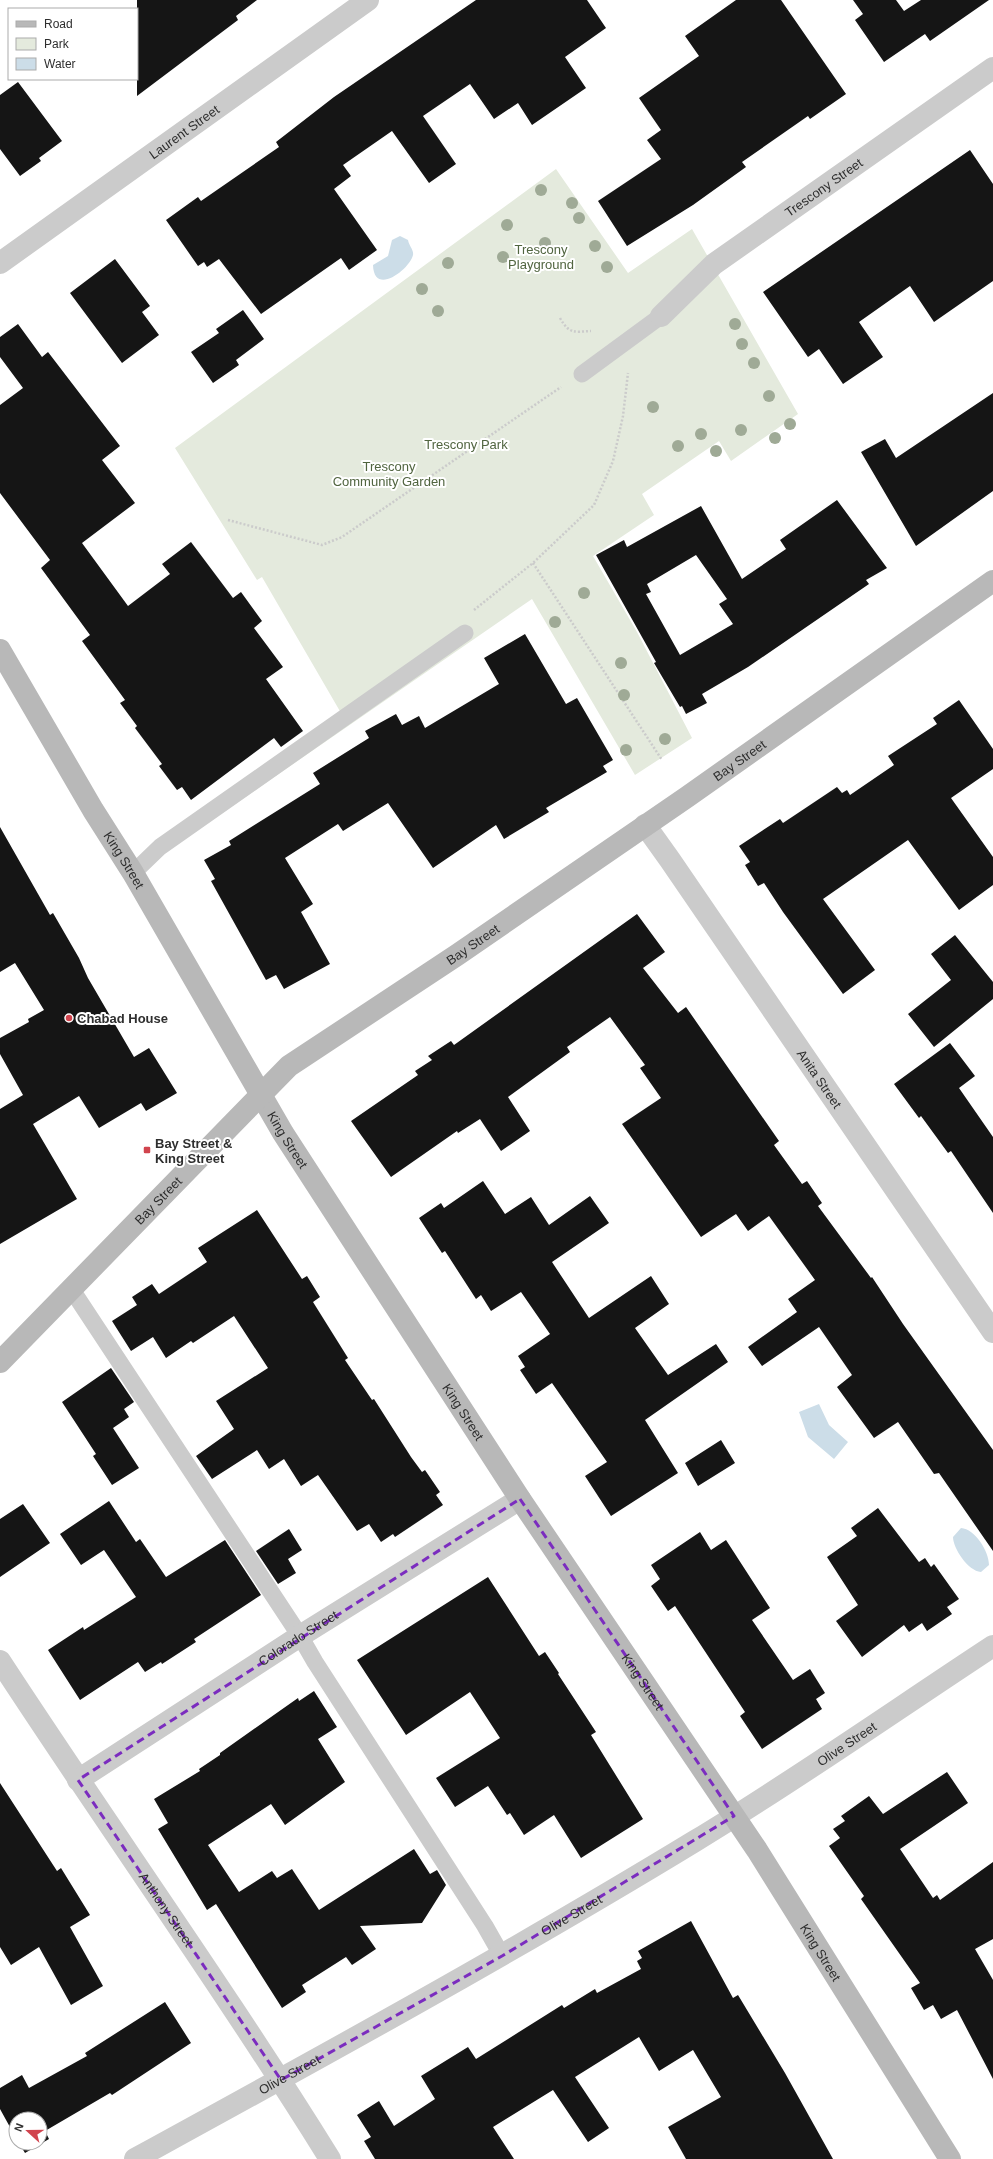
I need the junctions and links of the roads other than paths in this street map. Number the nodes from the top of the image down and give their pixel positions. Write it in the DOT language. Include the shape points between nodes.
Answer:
graph roads {
  1 [pos="368,0"];
  2 [pos="993,68"];
  3 [pos="0,263"];
  4 [pos="661,316"];
  5 [pos="582,374"];
  6 [pos="993,581"];
  7 [pos="465,633"];
  8 [pos="0,650"];
  9 [pos="645,825"];
  10 [pos="133,873"];
  11 [pos="260,1093"];
  12 [pos="72,1290"];
  13 [pos="993,1332"];
  14 [pos="0,1362"];
  15 [pos="520,1499"];
  16 [pos="300,1636"];
  17 [pos="993,1646"];
  18 [pos="0,1661"];
  19 [pos="78,1780"];
  20 [pos="734,1816"];
  21 [pos="502,1956"];
  22 [pos="281,2080"];
  23 [pos="135,2159"];
  24 [pos="330,2159"];
  25 [pos="950,2159"];
  1 -- 3 [label="street, Laurent Street"];
  2 -- 4 [label="street, Trescony Street" via="714,264"];
  4 -- 5 [label="lane"];
  6 -- 9 [label="street, Bay Street"];
  7 -- 10 [label="lane" via="160,847"];
  8 -- 10 [label="street, King Street" via="93,810"];
  9 -- 11 [label="street, Bay Street" via="419,981 289,1066"];
  9 -- 13 [label="street, Anita Street"];
  10 -- 11 [label="street, King Street"];
  11 -- 12 [label="street, Bay Street"];
  11 -- 15 [label="street, King Street" via="283,1133"];
  12 -- 14 [label="street, Bay Street"];
  12 -- 16 [label="lane"];
  15 -- 16 [label="street, Colorado Street"];
  15 -- 20 [label="street, King Street"];
  16 -- 19 [label="street, Colorado Street"];
  16 -- 21 [label="lane"];
  17 -- 20 [label="street, Olive Street"];
  18 -- 19 [label="street, Anthony Street"];
  19 -- 22 [label="street, Anthony Street"];
  20 -- 21 [label="street, Olive Street"];
  20 -- 25 [label="street, King Street"];
  21 -- 22 [label="street, Olive Street"];
  22 -- 23 [label="street, Olive Street"];
  22 -- 24 [label="street, Anthony Street"];
}
